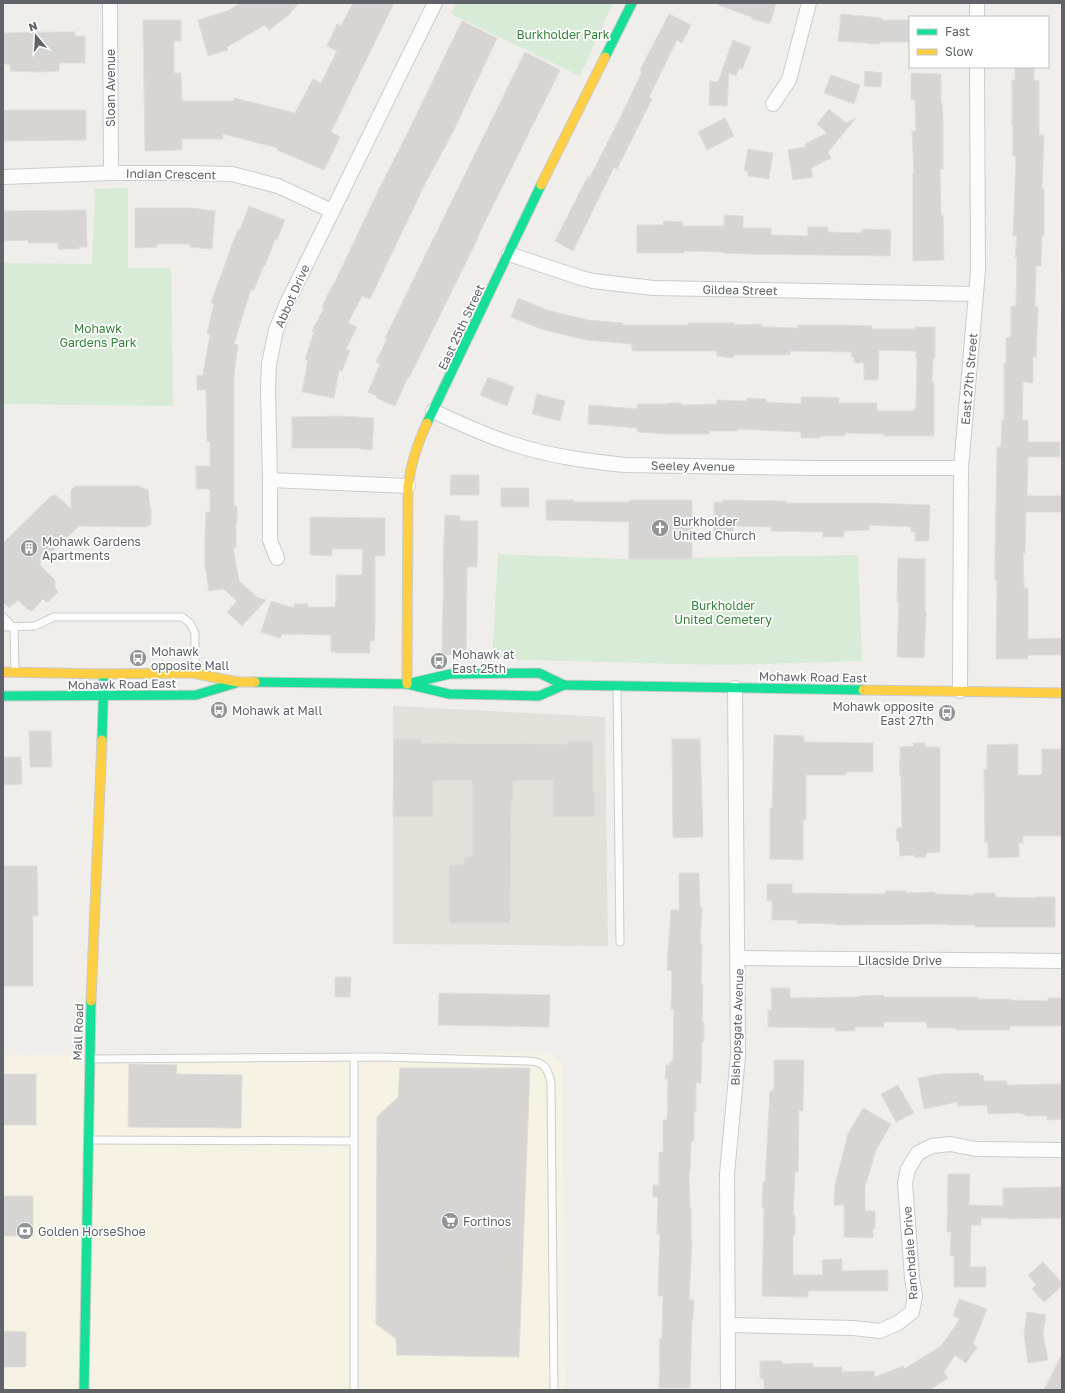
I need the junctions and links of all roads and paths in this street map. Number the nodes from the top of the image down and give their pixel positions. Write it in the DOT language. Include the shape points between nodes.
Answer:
graph roads {
  1 [pos="110,3"];
  2 [pos="435,3"];
  3 [pos="632,3"];
  4 [pos="809,3"];
  5 [pos="977,3"];
  6 [pos="977,16"];
  7 [pos="977,68"];
  8 [pos="773,104"];
  9 [pos="111,173"];
  10 [pos="3,177"];
  11 [pos="332,211"];
  12 [pos="509,254"];
  13 [pos="976,294"];
  14 [pos="433,411"];
  15 [pos="961,468"];
  16 [pos="270,480"];
  17 [pos="408,486"];
  18 [pos="277,558"];
  19 [pos="3,617"];
  20 [pos="3,627"];
  21 [pos="14,628"];
  22 [pos="3,672"];
  23 [pos="15,672"];
  24 [pos="104,674"];
  25 [pos="196,674"];
  26 [pos="238,682"];
  27 [pos="407,684"];
  28 [pos="564,685"];
  29 [pos="617,686"];
  30 [pos="735,688"];
  31 [pos="960,691"];
  32 [pos="1062,693"];
  33 [pos="3,696"];
  34 [pos="104,696"];
  35 [pos="620,942"];
  36 [pos="738,958"];
  37 [pos="1062,961"];
  38 [pos="354,1057"];
  39 [pos="89,1059"];
  40 [pos="88,1140"];
  41 [pos="354,1141"];
  42 [pos="1062,1150"];
  43 [pos="728,1325"];
  44 [pos="84,1390"];
  45 [pos="354,1390"];
  46 [pos="554,1390"];
  47 [pos="728,1390"];
  1 -- 9 [label="street, Sloan Avenue"];
  2 -- 11 [label="street, Abbot Drive"];
  3 -- 12 [label="main road, East 25th Street"];
  4 -- 8 [label="street" via="789,80"];
  5 -- 6 [label="street"];
  7 -- 13 [label="street, East 27th Street"];
  9 -- 10 [label="street, Indian Crescent"];
  9 -- 11 [label="street, Indian Crescent" via="232,174 278,186"];
  11 -- 16 [label="street, Abbot Drive" via="276,330 269,364 268,389"];
  12 -- 13 [label="street, Gildea Street" via="581,278 652,288"];
  12 -- 14 [label="main road, East 25th Street"];
  13 -- 15 [label="street, East 27th Street"];
  14 -- 15 [label="street, Seeley Avenue" via="512,444 596,462 624,465"];
  14 -- 17 [label="main road, East 25th Street" via="417,446"];
  15 -- 31 [label="street, East 27th Street"];
  16 -- 17 [label="street"];
  16 -- 18 [label="street, Abbot Drive" via="270,540"];
  17 -- 27 [label="main road, East 25th Street"];
  19 -- 21 [label="lane"];
  20 -- 21 [label="lane"];
  21 -- 23 [label="lane"];
  21 -- 25 [label="lane" via="35,626 54,618 182,617 190,623 195,633"];
  22 -- 23 [label="main road, Mohawk Road East"];
  23 -- 24 [label="main road, Mohawk Road East"];
  24 -- 25 [label="main road, Mohawk Road East"];
  24 -- 34 [label="main road, Mall Road"];
  25 -- 26 [label="main road, Mohawk Road East"];
  26 -- 27 [label="main road, Mohawk Road East"];
  26 -- 34 [label="main road, Mohawk Road East" via="196,695"];
  27 -- 28 [label="main road, Mohawk Road East" via="449,694 539,696"];
  27 -- 28 [label="main road, Mohawk Road East" via="450,674 539,673"];
  28 -- 29 [label="main road, Mohawk Road East"];
  29 -- 30 [label="main road, Mohawk Road East"];
  29 -- 35 [label="lane"];
  30 -- 31 [label="main road, Mohawk Road East"];
  30 -- 36 [label="street, Bishopsgate Avenue"];
  31 -- 32 [label="main road, Mohawk Road East"];
  33 -- 34 [label="main road, Mohawk Road East"];
  34 -- 39 [label="main road, Mall Road"];
  36 -- 37 [label="street, Lilacside Drive"];
  36 -- 43 [label="street, Bishopsgate Avenue" via="738,1055 727,1174"];
  38 -- 39 [label="lane"];
  38 -- 41 [label="lane"];
  38 -- 46 [label="lane" via="529,1061 542,1064 546,1069 551,1083"];
  39 -- 40 [label="main road, Mall Road"];
  40 -- 41 [label="lane"];
  40 -- 44 [label="main road, Mall Road"];
  41 -- 45 [label="lane"];
  42 -- 43 [label="street, Ranchdale Drive" via="976,1149 950,1144 932,1146 918,1154 908,1169 905,1183 915,1296 912,1312 898,1323 880,1331"];
  43 -- 47 [label="street, Bishopsgate Avenue"];
}
